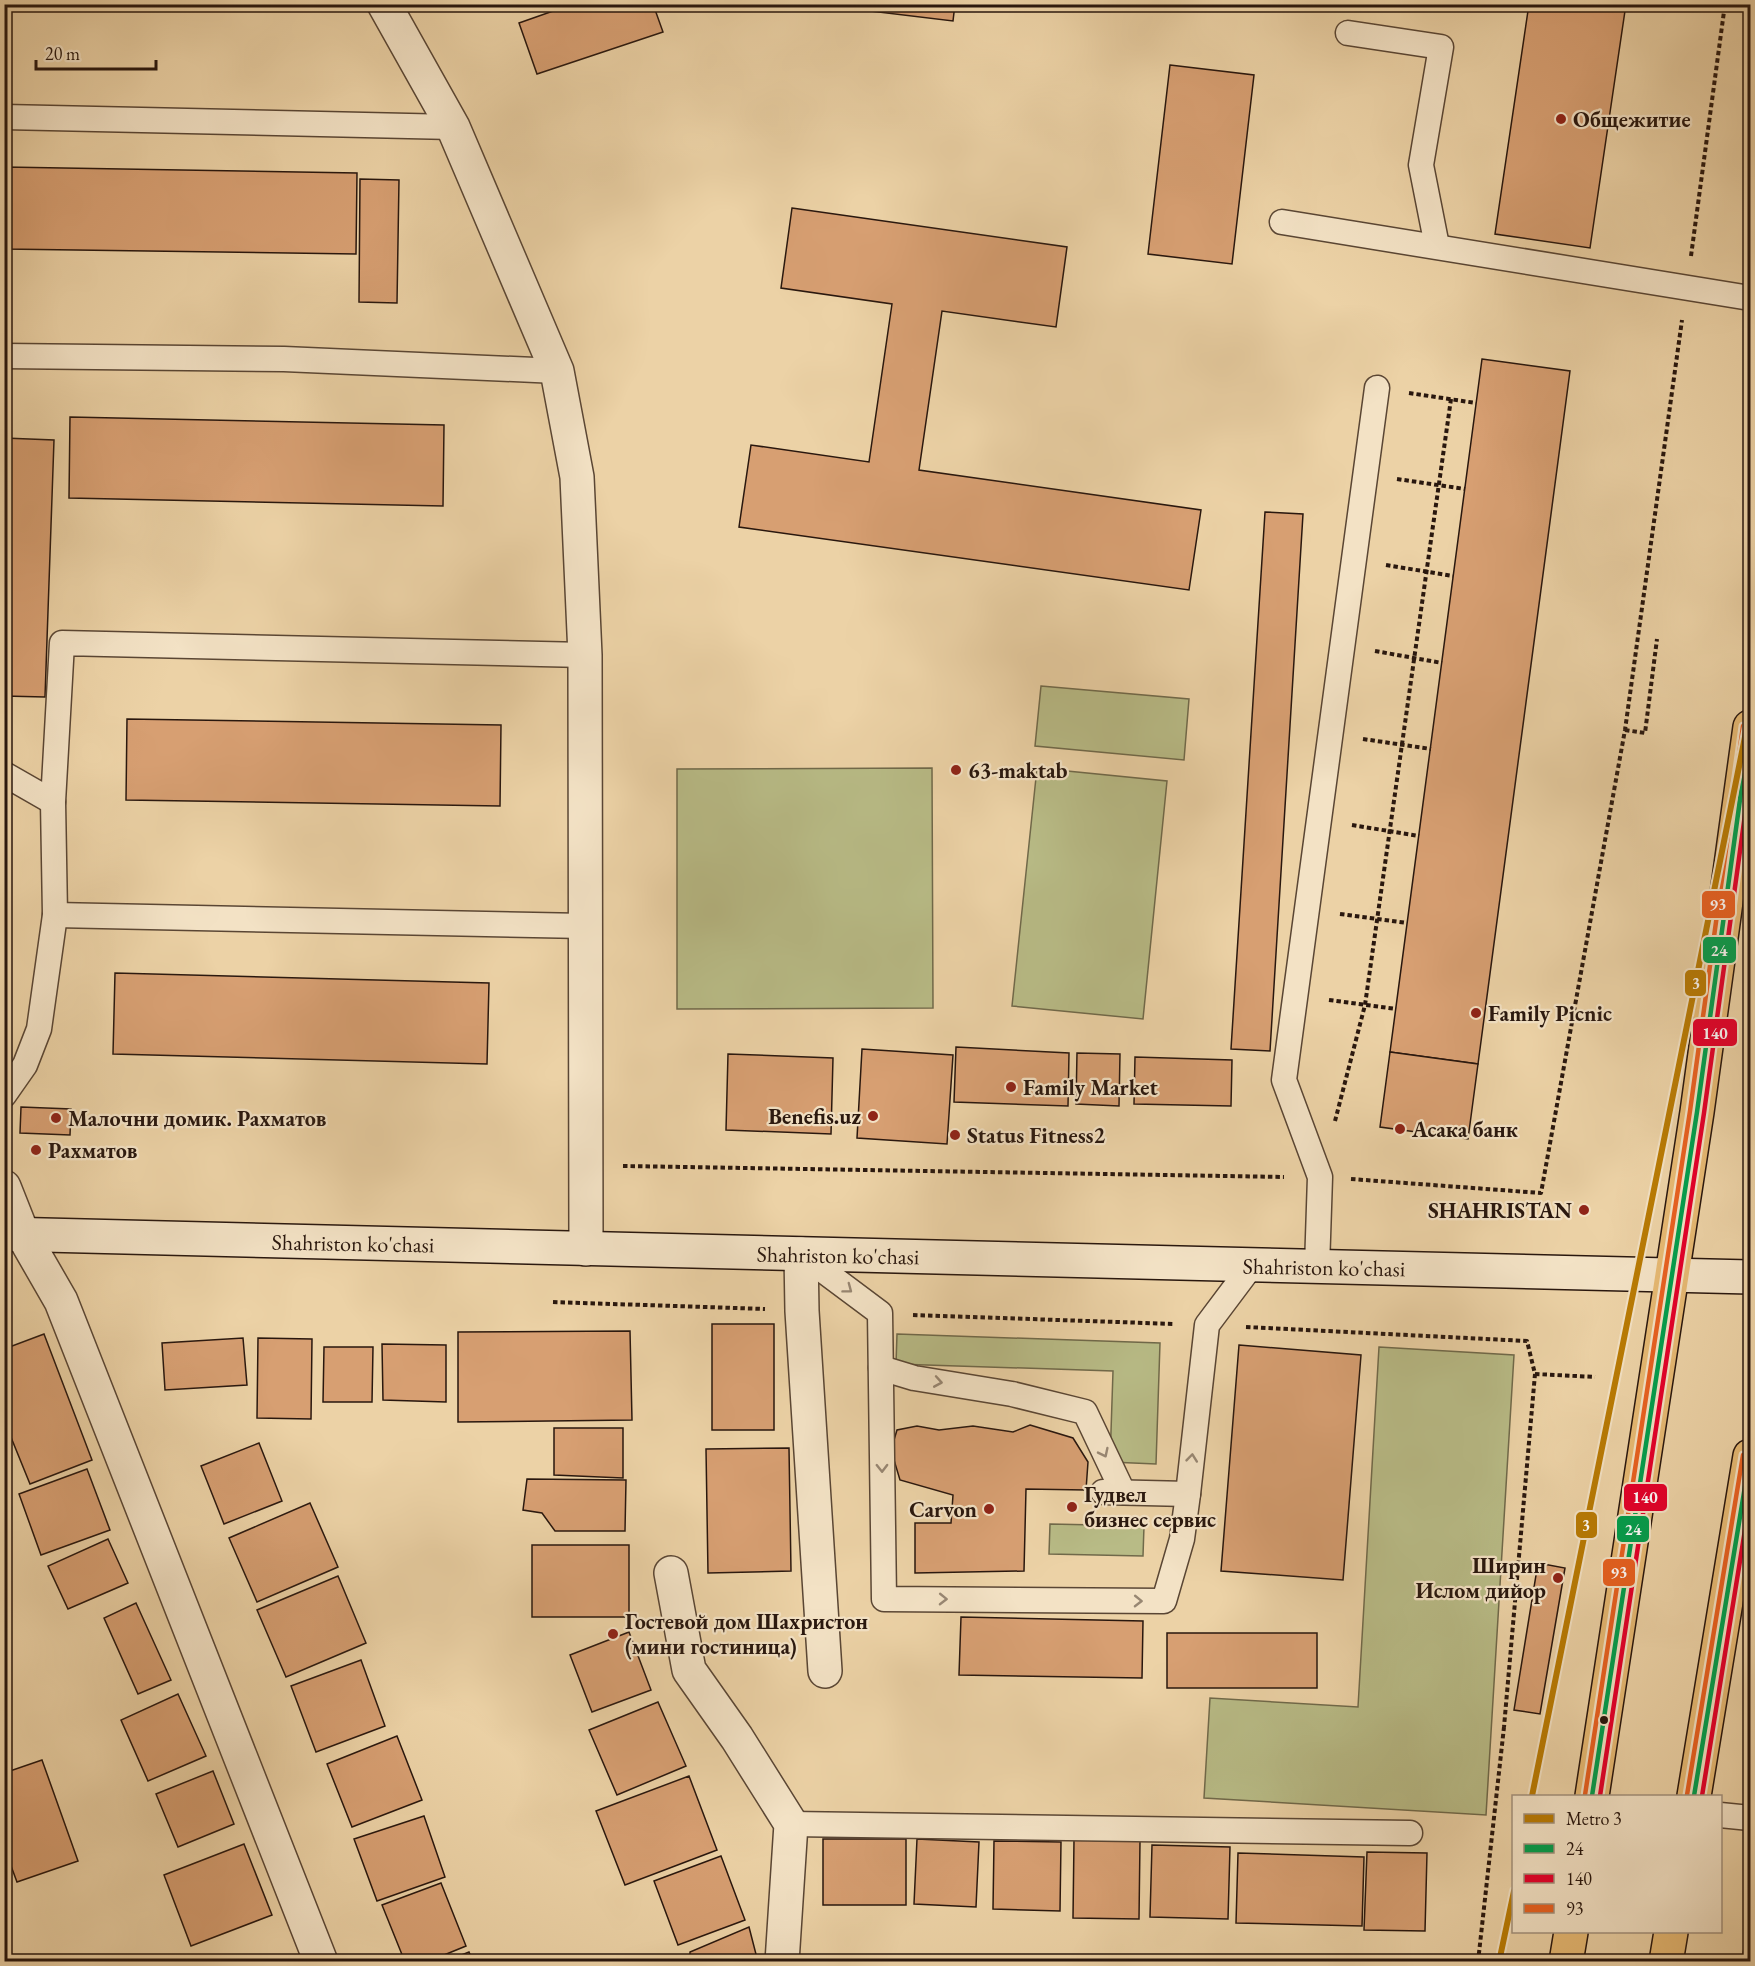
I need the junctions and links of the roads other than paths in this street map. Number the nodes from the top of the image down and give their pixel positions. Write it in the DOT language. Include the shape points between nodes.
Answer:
graph roads {
  1 [pos="384,4"];
  2 [pos="1348,33"];
  3 [pos="4,117"];
  4 [pos="453,128"];
  5 [pos="1282,222"];
  6 [pos="1437,246"];
  7 [pos="1750,298"];
  8 [pos="4,356"];
  9 [pos="557,371"];
  10 [pos="1377,388"];
  11 [pos="585,655"];
  12 [pos="1750,727"];
  13 [pos="4,774"];
  14 [pos="53,802"];
  15 [pos="1744,815"];
  16 [pos="55,915"];
  17 [pos="585,926"];
  18 [pos="4,1095"];
  19 [pos="4,1187"];
  20 [pos="14,1234"];
  21 [pos="586,1249"];
  22 [pos="801,1254"];
  23 [pos="1252,1265"];
  24 [pos="1317,1267"];
  25 [pos="1672,1274"];
  26 [pos="1750,1277"];
  27 [pos="881,1368"];
  28 [pos="1750,1456"];
  29 [pos="1188,1494"];
  30 [pos="671,1573"];
  31 [pos="825,1671"];
  32 [pos="1592,1795"];
  33 [pos="1694,1795"];
  34 [pos="1722,1815"];
  35 [pos="1750,1818"];
  36 [pos="791,1824"];
  37 [pos="1410,1833"];
  38 [pos="1571,1933"];
  39 [pos="1671,1933"];
  40 [pos="321,1962"];
  41 [pos="782,1962"];
  42 [pos="1566,1962"];
  43 [pos="1666,1962"];
  1 -- 4 [label="street"];
  2 -- 6 [label="lane" via="1441,47 1421,165"];
  3 -- 4 [label="lane"];
  4 -- 9 [label="street"];
  5 -- 6 [label="lane"];
  6 -- 7 [label="lane"];
  8 -- 9 [label="lane" via="284,359"];
  9 -- 11 [label="street" via="577,477"];
  10 -- 24 [label="lane" via="1284,1080 1320,1177"];
  11 -- 14 [label="lane" via="62,643"];
  11 -- 17 [label="street"];
  12 -- 15 [label="main road"];
  13 -- 14 [label="lane"];
  14 -- 16 [label="lane"];
  15 -- 25 [label="main road"];
  16 -- 17 [label="lane"];
  16 -- 18 [label="lane" via="39,1029 25,1065"];
  17 -- 21 [label="street"];
  19 -- 20 [label="street"];
  20 -- 21 [label="street, Shahriston ko'chasi"];
  20 -- 40 [label="street" via="61,1301"];
  21 -- 22 [label="street, Shahriston ko'chasi"];
  22 -- 23 [label="street, Shahriston ko'chasi"];
  22 -- 27 [label="lane, one-way" via="880,1313"];
  22 -- 31 [label="street"];
  23 -- 24 [label="street, Shahriston ko'chasi"];
  29 -- 23 [label="lane, one-way" via="1207,1325"];
  24 -- 25 [label="street, Shahriston ko'chasi"];
  25 -- 26 [label="street, Shahriston ko'chasi"];
  25 -- 32 [label="main road"];
  27 -- 29 [label="lane, one-way" via="1085,1412 1113,1492"];
  27 -- 29 [label="lane, one-way" via="889,1498 884,1599 1164,1601 1182,1539"];
  28 -- 33 [label="main road"];
  30 -- 36 [label="street" via="688,1670"];
  34 -- 35 [label="lane"];
  36 -- 37 [label="lane"];
  36 -- 41 [label="street"];
  38 -- 42 [label="main road"];
  39 -- 43 [label="main road"];
}
